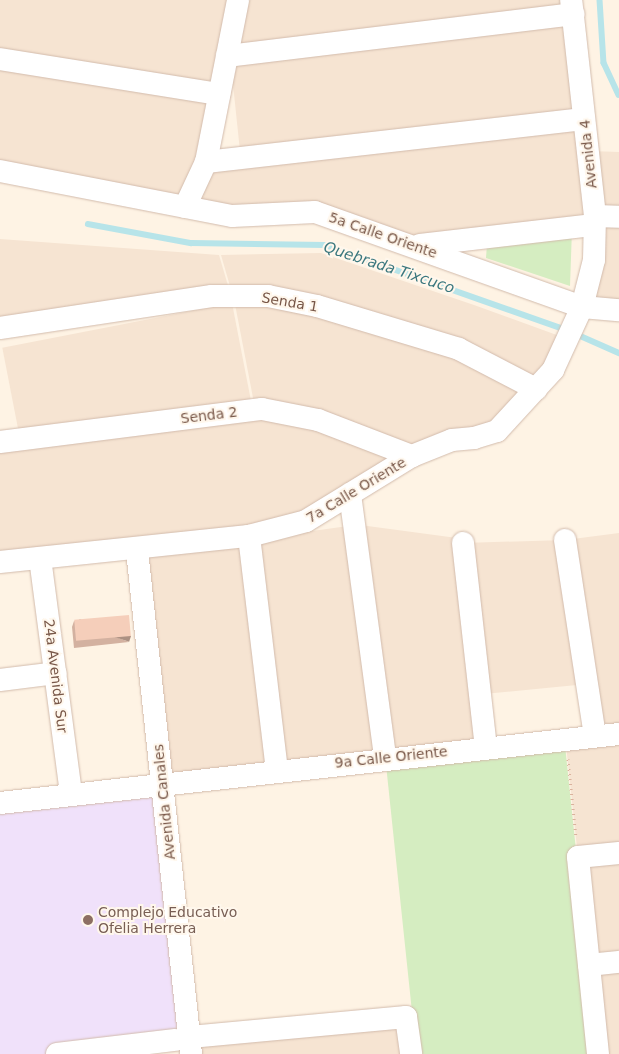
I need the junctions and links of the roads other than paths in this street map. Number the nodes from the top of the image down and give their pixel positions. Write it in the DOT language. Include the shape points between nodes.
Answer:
graph roads {
  1 [pos="238,0"];
  2 [pos="573,14"];
  3 [pos="227,56"];
  4 [pos="0,59"];
  5 [pos="219,94"];
  6 [pos="584,119"];
  7 [pos="206,162"];
  8 [pos="0,171"];
  9 [pos="185,207"];
  10 [pos="619,217"];
  11 [pos="595,220"];
  12 [pos="414,246"];
  13 [pos="619,310"];
  14 [pos="575,322"];
  15 [pos="0,328"];
  16 [pos="536,389"];
  17 [pos="0,442"];
  18 [pos="412,456"];
  19 [pos="350,494"];
  20 [pos="249,536"];
  21 [pos="566,540"];
  22 [pos="463,543"];
  23 [pos="137,550"];
  24 [pos="40,558"];
  25 [pos="0,562"];
  26 [pos="56,673"];
  27 [pos="0,680"];
  28 [pos="619,734"];
  29 [pos="595,736"];
  30 [pos="486,747"];
  31 [pos="385,758"];
  32 [pos="277,770"];
  33 [pos="162,784"];
  34 [pos="71,794"];
  35 [pos="0,803"];
  36 [pos="619,853"];
  37 [pos="619,962"];
  38 [pos="589,965"];
  39 [pos="185,1044"];
  40 [pos="57,1054"];
  41 [pos="411,1054"];
  42 [pos="598,1054"];
  1 -- 3 [label="street"];
  2 -- 3 [label="street"];
  2 -- 6 [label="street, Avenida 4"];
  3 -- 5 [label="street"];
  4 -- 5 [label="street"];
  5 -- 7 [label="street"];
  6 -- 7 [label="street"];
  6 -- 11 [label="street, Avenida 4"];
  7 -- 9 [label="street"];
  8 -- 9 [label="street, 5a Calle Oriente"];
  9 -- 12 [label="street, 5a Calle Oriente" via="232,216 315,212"];
  10 -- 11 [label="street"];
  11 -- 12 [label="street"];
  11 -- 14 [label="street, Avenida 4" via="594,260"];
  12 -- 14 [label="street, 5a Calle Oriente"];
  13 -- 14 [label="street, 5a Calle Oriente"];
  14 -- 16 [label="street, 7a Calle Oriente" via="553,370"];
  15 -- 16 [label="street, Senda 1" via="212,296 268,296 317,306 458,348"];
  16 -- 18 [label="street, 7a Calle Oriente" via="497,431 452,440"];
  17 -- 18 [label="street, Senda 2" via="262,409 318,420"];
  18 -- 19 [label="street, 7a Calle Oriente"];
  19 -- 20 [label="street, 7a Calle Oriente" via="306,521"];
  19 -- 31 [label="street"];
  20 -- 23 [label="street, 7a Calle Oriente"];
  20 -- 32 [label="street"];
  21 -- 29 [label="street"];
  22 -- 30 [label="street"];
  23 -- 24 [label="street, 7a Calle Oriente"];
  23 -- 33 [label="street, Avenida Canales"];
  24 -- 25 [label="street, 7a Calle Oriente"];
  24 -- 26 [label="street, 24a Avenida Sur"];
  26 -- 27 [label="street"];
  26 -- 34 [label="street, 24a Avenida Sur"];
  28 -- 29 [label="street, 9a Calle Oriente"];
  29 -- 30 [label="street, 9a Calle Oriente"];
  30 -- 31 [label="street, 9a Calle Oriente"];
  31 -- 32 [label="street, 9a Calle Oriente"];
  32 -- 33 [label="street, 9a Calle Oriente"];
  33 -- 34 [label="street, 9a Calle Oriente"];
  33 -- 39 [label="street, Avenida Canales"];
  34 -- 35 [label="street, 9a Calle Oriente"];
  36 -- 38 [label="street" via="578,857"];
  37 -- 38 [label="street"];
  38 -- 42 [label="street"];
  39 -- 40 [label="street"];
  39 -- 41 [label="street" via="406,1017"];
}
